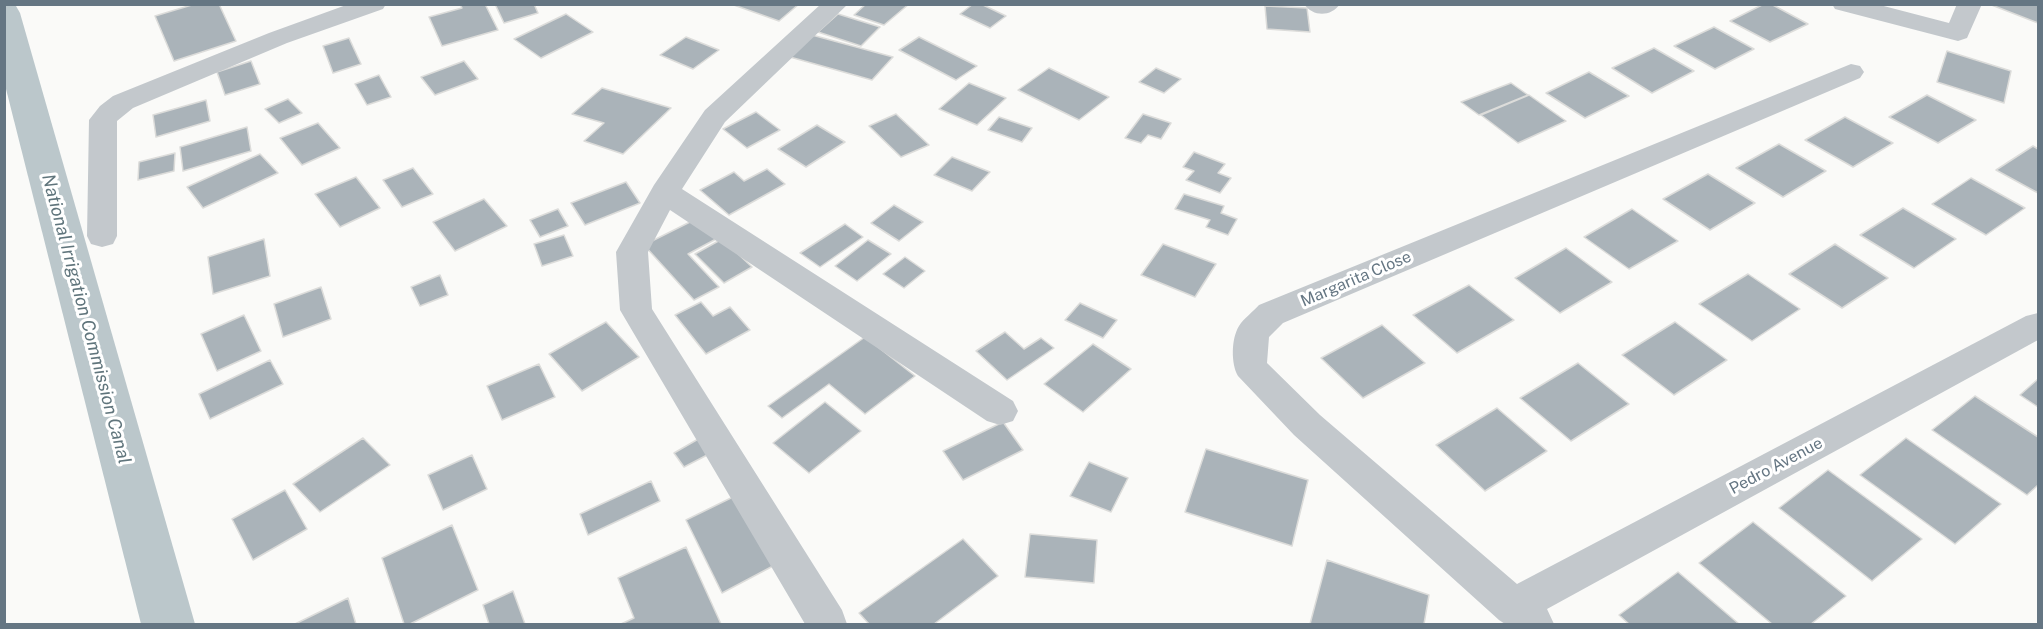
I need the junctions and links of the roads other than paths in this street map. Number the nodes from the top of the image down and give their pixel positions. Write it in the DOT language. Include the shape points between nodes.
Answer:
graph roads {
  1 [pos="374,4"];
  2 [pos="836,4"];
  3 [pos="1845,4"];
  4 [pos="1970,4"];
  5 [pos="1851,72"];
  6 [pos="665,192"];
  7 [pos="102,236"];
  8 [pos="2038,325"];
  9 [pos="1000,411"];
  10 [pos="1524,616"];
  11 [pos="827,624"];
  1 -- 7 [label="street" via="267,43 123,102 110,112 104,120"];
  2 -- 6 [label="street" via="715,116"];
  3 -- 4 [label="street" via="1958,33"];
  5 -- 10 [label="street, Margarita Close" via="1271,314 1252,333 1250,367 1307,424"];
  6 -- 9 [label="street"];
  6 -- 11 [label="street" via="632,252 636,310"];
  8 -- 10 [label="street, Pedro Avenue"];
}
